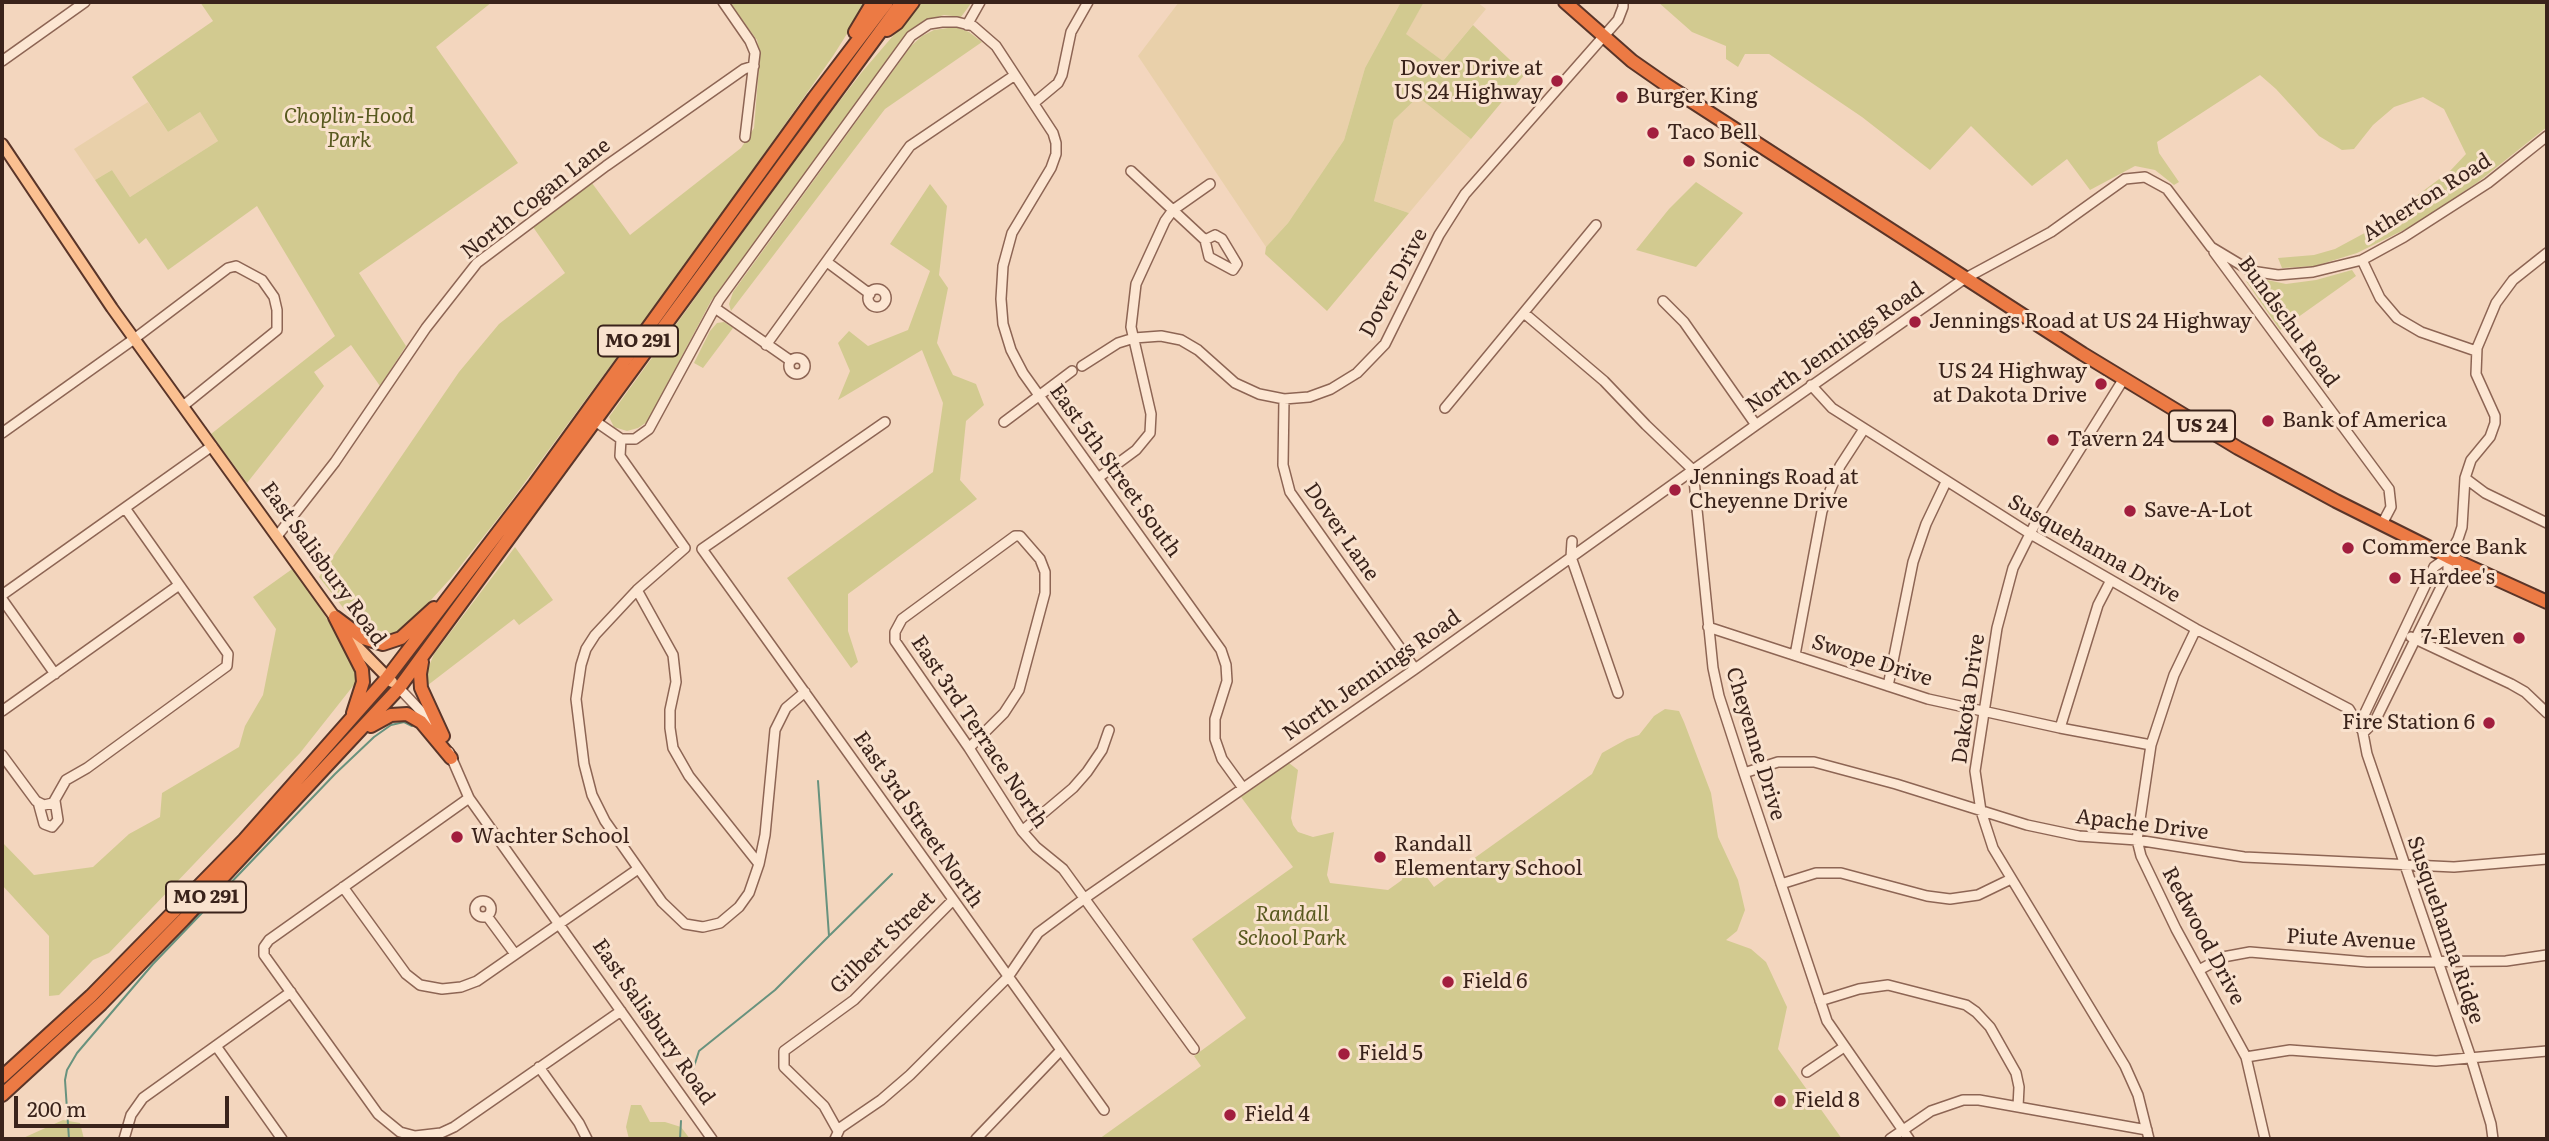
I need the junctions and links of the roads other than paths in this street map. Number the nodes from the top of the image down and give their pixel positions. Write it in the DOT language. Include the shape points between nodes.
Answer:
graph roads {
  1 [pos="85,2"];
  2 [pos="723,2"];
  3 [pos="873,2"];
  4 [pos="887,2"];
  5 [pos="902,2"];
  6 [pos="913,2"];
  7 [pos="980,2"];
  8 [pos="1088,2"];
  9 [pos="1565,2"];
  10 [pos="1623,2"];
  11 [pos="967,25"];
  12 [pos="1604,37"];
  13 [pos="876,39"];
  14 [pos="2,61"];
  15 [pos="754,66"];
  16 [pos="1015,75"];
  17 [pos="814,98"];
  18 [pos="1034,103"];
  19 [pos="2547,135"];
  20 [pos="746,136"];
  21 [pos="2,144"];
  22 [pos="1131,172"];
  23 [pos="1210,184"];
  24 [pos="1173,210"];
  25 [pos="1596,225"];
  26 [pos="1205,240"];
  27 [pos="2211,247"];
  28 [pos="2547,253"];
  29 [pos="2362,260"];
  30 [pos="827,262"];
  31 [pos="1964,279"];
  32 [pos="870,294"];
  33 [pos="1663,302"];
  34 [pos="715,308"];
  35 [pos="1524,313"];
  36 [pos="1134,338"];
  37 [pos="134,339"];
  38 [pos="766,345"];
  39 [pos="2476,351"];
  40 [pos="790,361"];
  41 [pos="1082,366"];
  42 [pos="1072,372"];
  43 [pos="2123,380"];
  44 [pos="1811,386"];
  45 [pos="1038,395"];
  46 [pos="1284,399"];
  47 [pos="183,405"];
  48 [pos="1445,408"];
  49 [pos="595,421"];
  50 [pos="885,422"];
  51 [pos="1004,422"];
  52 [pos="1756,425"];
  53 [pos="1864,429"];
  54 [pos="2,433"];
  55 [pos="621,439"];
  56 [pos="212,446"];
  57 [pos="1693,470"];
  58 [pos="1098,478"];
  59 [pos="2465,478"];
  60 [pos="1946,482"];
  61 [pos="125,508"];
  62 [pos="2547,523"];
  63 [pos="2382,524"];
  64 [pos="2029,533"];
  65 [pos="278,535"];
  66 [pos="1572,541"];
  67 [pos="685,548"];
  68 [pos="702,550"];
  69 [pos="1571,557"];
  70 [pos="2448,557"];
  71 [pos="2111,580"];
  72 [pos="179,585"];
  73 [pos="455,590"];
  74 [pos="637,590"];
  75 [pos="2,597"];
  76 [pos="2547,602"];
  77 [pos="2418,603"];
  78 [pos="2430,609"];
  79 [pos="335,617"];
  80 [pos="1708,627"];
  81 [pos="2196,629"];
  82 [pos="2403,634"];
  83 [pos="2415,639"];
  84 [pos="431,646"];
  85 [pos="1795,655"];
  86 [pos="1415,669"];
  87 [pos="55,674"];
  88 [pos="387,678"];
  89 [pos="1888,686"];
  90 [pos="399,688"];
  91 [pos="806,692"];
  92 [pos="1618,692"];
  93 [pos="2,711"];
  94 [pos="1984,712"];
  95 [pos="2547,713"];
  96 [pos="350,721"];
  97 [pos="2060,728"];
  98 [pos="1109,730"];
  99 [pos="2363,733"];
  100 [pos="443,736"];
  101 [pos="2151,746"];
  102 [pos="969,748"];
  103 [pos="339,754"];
  104 [pos="2,755"];
  105 [pos="451,758"];
  106 [pos="1744,773"];
  107 [pos="1243,788"];
  108 [pos="469,798"];
  109 [pos="55,801"];
  110 [pos="40,803"];
  111 [pos="1982,811"];
  112 [pos="1022,831"];
  113 [pos="2137,840"];
  114 [pos="2547,859"];
  115 [pos="759,864"];
  116 [pos="2405,865"];
  117 [pos="638,869"];
  118 [pos="2011,879"];
  119 [pos="1781,884"];
  120 [pos="343,887"];
  121 [pos="1085,898"];
  122 [pos="953,900"];
  123 [pos="487,916"];
  124 [pos="559,924"];
  125 [pos="515,954"];
  126 [pos="2547,955"];
  127 [pos="2438,961"];
  128 [pos="2199,970"];
  129 [pos="1008,977"];
  130 [pos="291,992"];
  131 [pos="1820,1001"];
  132 [pos="621,1011"];
  133 [pos="216,1046"];
  134 [pos="1844,1047"];
  135 [pos="1194,1049"];
  136 [pos="1062,1050"];
  137 [pos="2547,1051"];
  138 [pos="2246,1057"];
  139 [pos="2471,1058"];
  140 [pos="539,1067"];
  141 [pos="1807,1072"];
  142 [pos="2,1077"];
  143 [pos="2,1095"];
  144 [pos="2018,1107"];
  145 [pos="1104,1110"];
  146 [pos="1903,1130"];
  147 [pos="836,1135"];
  148 [pos="2148,1135"];
  149 [pos="426,1138"];
  150 [pos="124,1139"];
  151 [pos="282,1139"];
  152 [pos="587,1139"];
  153 [pos="712,1139"];
  154 [pos="976,1139"];
  155 [pos="1890,1139"];
  156 [pos="1909,1139"];
  157 [pos="2265,1139"];
  158 [pos="2493,1139"];
  1 -- 14 [label="street"];
  2 -- 15 [label="street" via="750,41"];
  3 -- 17 [label="highway"];
  4 -- 17 [label="highway, MO 291"];
  5 -- 13 [label="highway, MO 291"];
  6 -- 13 [label="highway" via="897,23"];
  7 -- 11 [label="street"];
  8 -- 18 [label="street" via="1071,32 1058,83"];
  9 -- 12 [label="highway, US 24"];
  10 -- 12 [label="street, Dover Drive" via="1618,20"];
  11 -- 16 [label="street" via="986,35"];
  11 -- 34 [label="street" via="929,24 911,36"];
  12 -- 31 [label="highway, US 24" via="1665,84"];
  12 -- 46 [label="street, Dover Drive" via="1465,194 1376,355 1331,389"];
  13 -- 49 [label="highway, MO 291"];
  15 -- 20 [label="street"];
  15 -- 65 [label="street, North Cogan Lane" via="606,166 477,263"];
  16 -- 18 [label="street"];
  16 -- 30 [label="street" via="910,146"];
  17 -- 73 [label="highway, MO 291"];
  18 -- 45 [label="street, East 5th Street South" via="1053,133 1056,154 1012,233 1001,299 1011,350"];
  19 -- 29 [label="street, Atherton Road" via="2488,183"];
  21 -- 37 [label="main road, East Salisbury Road"];
  22 -- 24 [label="street"];
  23 -- 24 [label="street"];
  24 -- 26 [label="street"];
  24 -- 36 [label="street" via="1136,284 1131,314"];
  25 -- 35 [label="street"];
  27 -- 29 [label="street, Atherton Road" via="2263,274 2313,272"];
  27 -- 31 [label="street, Atherton Road" via="2167,189 2135,177 2125,179 2052,232"];
  27 -- 63 [label="street, Bundschu Road" via="2389,489 2391,507"];
  28 -- 39 [label="street" via="2513,280 2496,303"];
  29 -- 39 [label="street" via="2380,298 2397,318 2421,332"];
  30 -- 32 [label="street"];
  30 -- 38 [label="street"];
  31 -- 43 [label="highway, US 24"];
  31 -- 44 [label="street, North Jennings Road"];
  33 -- 52 [label="street" via="1684,322"];
  34 -- 38 [label="street"];
  34 -- 55 [label="street" via="649,429 635,439"];
  35 -- 48 [label="street"];
  35 -- 57 [label="street" via="1604,381"];
  36 -- 41 [label="street, Dover Drive" via="1103,350"];
  36 -- 46 [label="street, Dover Drive" via="1181,340 1235,383"];
  36 -- 58 [label="street" via="1151,414 1150,433 1136,450"];
  37 -- 47 [label="main road, East Salisbury Road"];
  37 -- 47 [label="street" via="228,268 236,266 262,280 274,297 277,330"];
  37 -- 54 [label="street"];
  38 -- 40 [label="street"];
  39 -- 59 [label="street" via="2476,374 2495,423"];
  42 -- 45 [label="street"];
  43 -- 63 [label="highway, US 24" via="2238,448"];
  43 -- 64 [label="street, Dakota Drive"];
  44 -- 52 [label="street, North Jennings Road"];
  44 -- 53 [label="street, Susquehanna Drive" via="1832,408"];
  45 -- 51 [label="street"];
  45 -- 58 [label="street, East 5th Street South"];
  46 -- 86 [label="street, Dover Lane" via="1283,465 1290,492"];
  47 -- 56 [label="main road, East Salisbury Road"];
  49 -- 55 [label="street"];
  49 -- 84 [label="highway, MO 291"];
  50 -- 68 [label="street"];
  52 -- 57 [label="street, North Jennings Road"];
  53 -- 60 [label="street, Susquehanna Drive"];
  53 -- 85 [label="street" via="1840,466 1822,510"];
  55 -- 67 [label="street" via="620,456"];
  56 -- 61 [label="street"];
  56 -- 65 [label="main road, East Salisbury Road"];
  57 -- 69 [label="street, North Jennings Road"];
  57 -- 80 [label="street, Cheyenne Drive"];
  58 -- 107 [label="street, East 5th Street South" via="1221,650 1227,681 1215,719 1215,739 1222,759"];
  59 -- 62 [label="street" via="2485,493"];
  59 -- 70 [label="street" via="2462,527"];
  60 -- 64 [label="street, Susquehanna Drive"];
  60 -- 89 [label="street" via="1913,562"];
  61 -- 72 [label="street"];
  61 -- 75 [label="street"];
  63 -- 70 [label="highway, US 24"];
  64 -- 71 [label="street, Susquehanna Drive"];
  64 -- 94 [label="street, Dakota Drive" via="2002,602"];
  65 -- 79 [label="main road, East Salisbury Road"];
  66 -- 69 [label="street"];
  67 -- 68 [label="street"];
  67 -- 74 [label="street"];
  68 -- 91 [label="street, East 3rd Street North"];
  69 -- 86 [label="street, North Jennings Road"];
  69 -- 92 [label="street"];
  70 -- 76 [label="highway, US 24"];
  70 -- 77 [label="street, Susquehanna Ridge" via="2434,567"];
  70 -- 78 [label="street" via="2448,573"];
  71 -- 81 [label="street, Susquehanna Drive"];
  71 -- 97 [label="street" via="2098,605"];
  72 -- 87 [label="street"];
  72 -- 109 [label="street" via="229,656 228,666 66,780"];
  73 -- 79 [label="highway" via="401,638 389,643 363,638"];
  73 -- 88 [label="highway, MO 291"];
  74 -- 115 [label="street" via="673,655 673,748"];
  74 -- 117 [label="street" via="586,649 576,699 592,795"];
  75 -- 87 [label="street"];
  77 -- 78 [label="street"];
  77 -- 82 [label="street, Susquehanna Ridge"];
  78 -- 83 [label="street"];
  79 -- 88 [label="main road, East Salisbury Road"];
  79 -- 96 [label="highway" via="362,670 363,682"];
  80 -- 85 [label="street, Swope Drive"];
  80 -- 106 [label="street, Cheyenne Drive" via="1719,696"];
  81 -- 99 [label="street, Susquehanna Drive" via="2349,709"];
  81 -- 101 [label="street, Redwood Drive" via="2174,675"];
  82 -- 83 [label="street"];
  82 -- 99 [label="street, Susquehanna Ridge" via="2364,715"];
  83 -- 95 [label="street" via="2511,684"];
  83 -- 99 [label="street" via="2375,721"];
  84 -- 90 [label="highway, MO 291"];
  84 -- 100 [label="highway" via="421,665 420,681"];
  85 -- 89 [label="street, Swope Drive"];
  86 -- 107 [label="street, North Jennings Road"];
  87 -- 93 [label="street"];
  88 -- 90 [label="main road, East Salisbury Road"];
  88 -- 96 [label="highway, MO 291"];
  89 -- 94 [label="street, Swope Drive"];
  90 -- 100 [label="street, East Salisbury Road"];
  90 -- 103 [label="highway, MO 291"];
  91 -- 115 [label="street" via="786,708 775,730"];
  91 -- 122 [label="street, East 3rd Street North"];
  94 -- 97 [label="street, Swope Drive"];
  94 -- 111 [label="street, Dakota Drive" via="1975,771"];
  96 -- 142 [label="highway, MO 291" via="180,907"];
  97 -- 101 [label="street, Swope Drive"];
  98 -- 112 [label="street" via="1087,772"];
  99 -- 116 [label="street, Susquehanna Ridge"];
  100 -- 105 [label="street, East Salisbury Road"];
  101 -- 113 [label="street, Redwood Drive"];
  102 -- 102 [label="street, East 3rd Terrace North" via="897,646 895,632 902,619 1020,536 1040,559 1046,586 1019,690 1004,713"];
  102 -- 112 [label="street, East 3rd Terrace North"];
  103 -- 105 [label="highway" via="377,721 399,713 421,722"];
  103 -- 143 [label="highway, MO 291" via="101,1004"];
  104 -- 110 [label="street"];
  105 -- 108 [label="street, East Salisbury Road"];
  106 -- 111 [label="street, Apache Drive" via="1778,762 1814,762"];
  106 -- 119 [label="street, Cheyenne Drive"];
  107 -- 121 [label="street, North Jennings Road"];
  108 -- 120 [label="street"];
  108 -- 124 [label="street, East Salisbury Road"];
  109 -- 110 [label="street"];
  109 -- 110 [label="street" via="58,820 52,827 44,824"];
  111 -- 113 [label="street, Apache Drive" via="2079,836"];
  111 -- 118 [label="street, Dakota Drive" via="1993,848"];
  112 -- 121 [label="street, East 3rd Terrace North" via="1063,869"];
  113 -- 116 [label="street, Apache Drive" via="2244,857"];
  113 -- 128 [label="street, Redwood Drive"];
  114 -- 116 [label="street, Apache Drive" via="2454,867"];
  115 -- 117 [label="street" via="750,893 739,907 720,923 703,927 685,924 676,916"];
  116 -- 127 [label="street, Susquehanna Ridge"];
  117 -- 124 [label="street"];
  118 -- 119 [label="street" via="1978,895 1950,900 1841,873 1816,873"];
  118 -- 148 [label="street, Dakota Drive" via="2125,1066"];
  119 -- 131 [label="street, Cheyenne Drive"];
  120 -- 125 [label="street" via="401,969 421,985 442,989 468,985"];
  120 -- 130 [label="street" via="264,947 264,956"];
  121 -- 129 [label="street, North Jennings Road" via="1038,933"];
  121 -- 135 [label="street, East 3rd Terrace North"];
  122 -- 129 [label="street, East 3rd Street North"];
  122 -- 147 [label="street, Gilbert Street" via="854,1000 784,1051 784,1067 824,1106"];
  123 -- 125 [label="street"];
  124 -- 125 [label="street"];
  124 -- 132 [label="street, East Salisbury Road"];
  126 -- 127 [label="street, Piute Avenue" via="2506,961"];
  127 -- 128 [label="street, Piute Avenue" via="2367,962 2250,952 2224,957"];
  127 -- 139 [label="street, Susquehanna Ridge"];
  128 -- 138 [label="street, Redwood Drive"];
  129 -- 136 [label="street, East 3rd Street North"];
  129 -- 147 [label="street, North Jennings Road" via="910,1075"];
  130 -- 133 [label="street"];
  130 -- 149 [label="street" via="377,1114 400,1132"];
  131 -- 134 [label="street, Cheyenne Drive"];
  131 -- 144 [label="street" via="1868,986 1888,985 1966,1005 1990,1027 2016,1073"];
  132 -- 140 [label="street"];
  132 -- 153 [label="street, East Salisbury Road"];
  133 -- 150 [label="street" via="143,1098 131,1115"];
  133 -- 151 [label="street"];
  134 -- 141 [label="street"];
  134 -- 146 [label="street, Cheyenne Drive"];
  136 -- 145 [label="street, East 3rd Street North"];
  136 -- 154 [label="street"];
  137 -- 139 [label="street"];
  138 -- 139 [label="street" via="2290,1050 2413,1060"];
  138 -- 157 [label="street, Redwood Drive"];
  139 -- 158 [label="street, Susquehanna Ridge"];
  140 -- 149 [label="street" via="454,1127"];
  140 -- 152 [label="street"];
  144 -- 146 [label="street" via="1979,1100 1952,1102"];
  144 -- 148 [label="street"];
  146 -- 155 [label="street"];
  146 -- 156 [label="street, Cheyenne Drive"];
}
